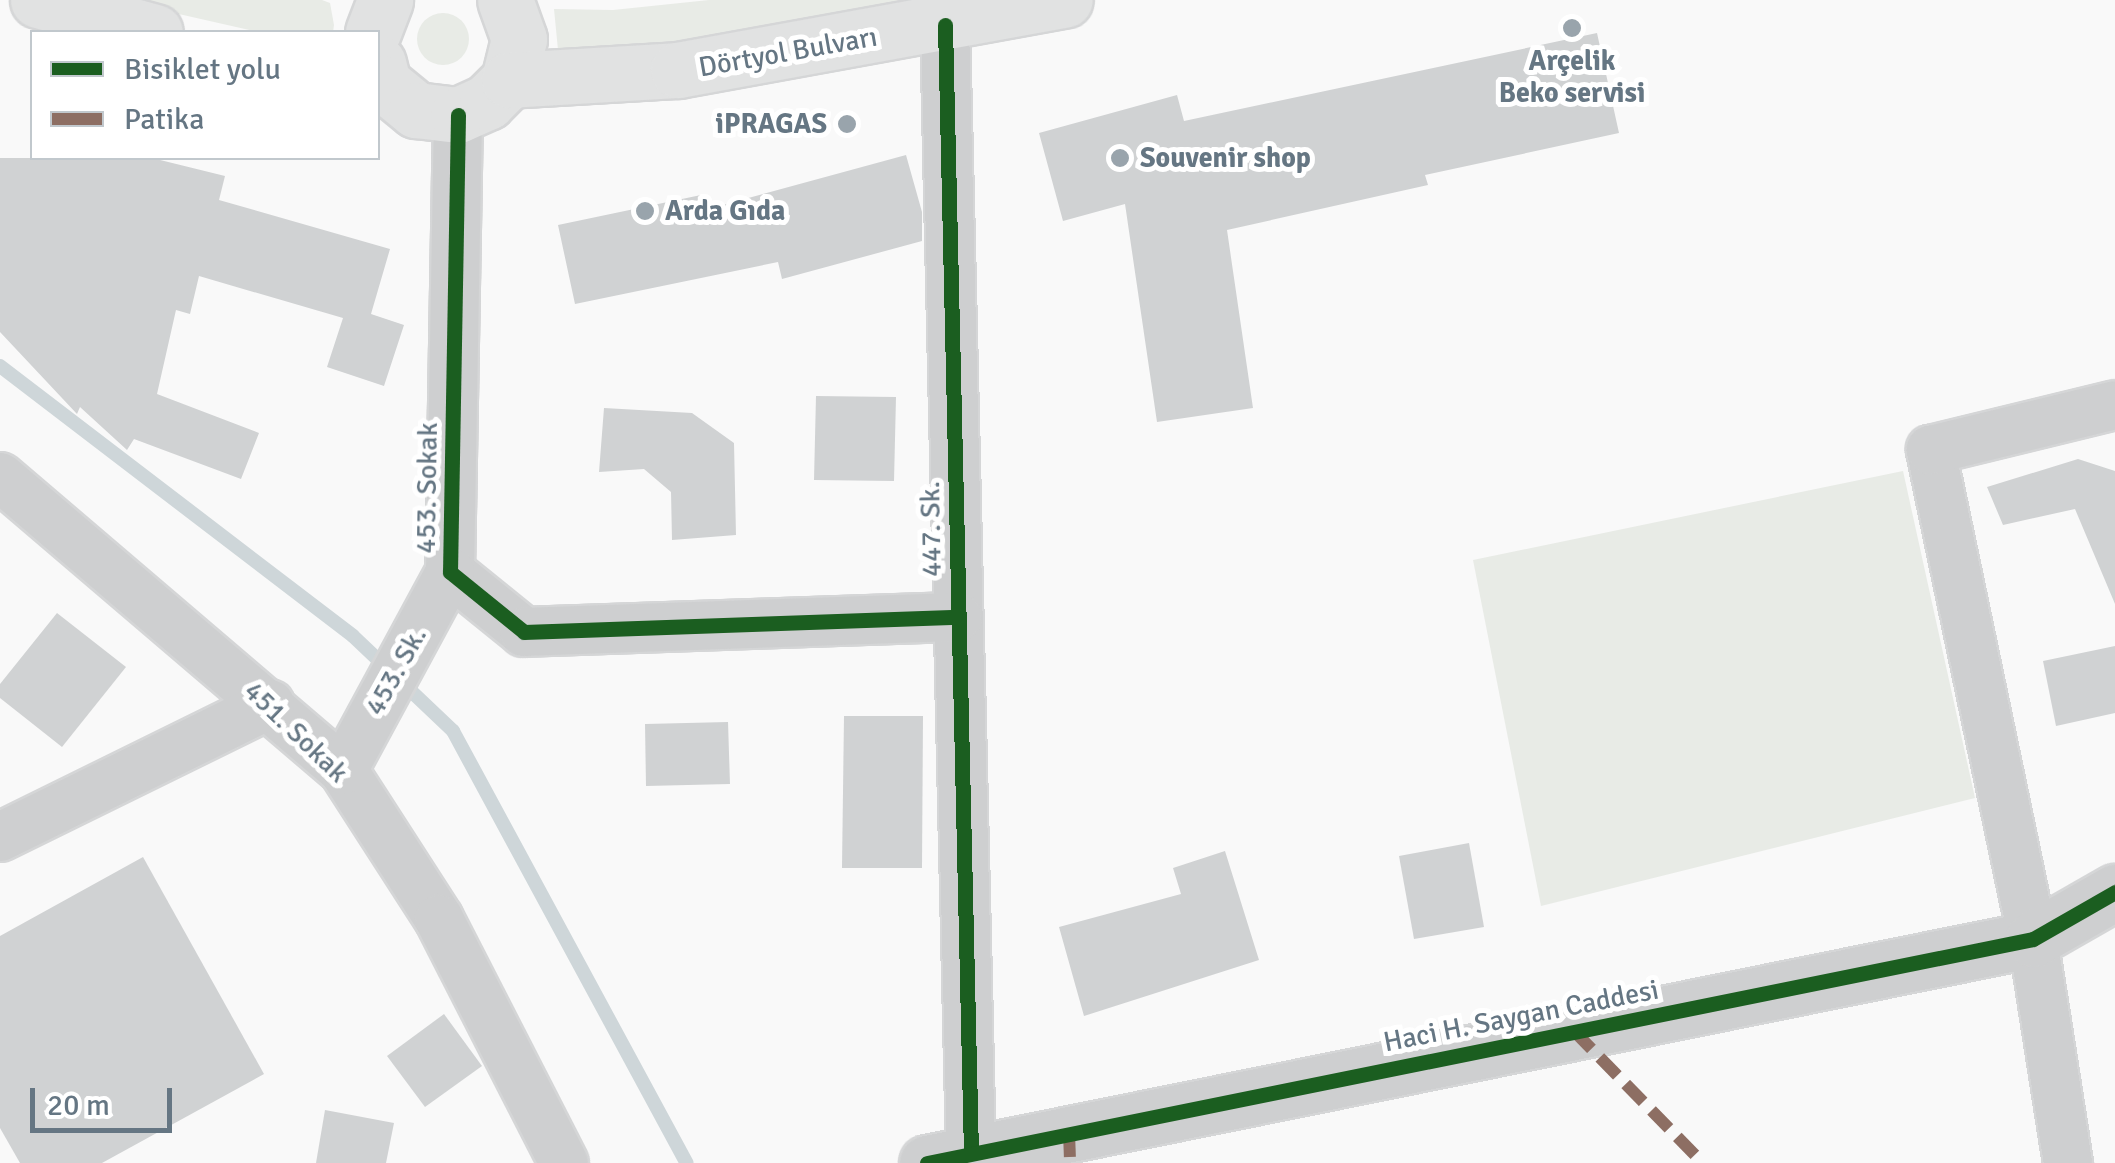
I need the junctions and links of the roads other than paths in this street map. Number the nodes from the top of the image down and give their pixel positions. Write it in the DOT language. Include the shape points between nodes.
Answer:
graph roads {
  1 [pos="38,0"];
  2 [pos="385,0"];
  3 [pos="505,0"];
  4 [pos="1065,0"];
  5 [pos="944,25"];
  6 [pos="149,30"];
  7 [pos="380,47"];
  8 [pos="380,68"];
  9 [pos="508,80"];
  10 [pos="458,115"];
  11 [pos="2115,406"];
  12 [pos="0,477"];
  13 [pos="450,572"];
  14 [pos="958,617"];
  15 [pos="270,704"];
  16 [pos="343,770"];
  17 [pos="0,836"];
  18 [pos="2115,892"];
  19 [pos="2033,938"];
  20 [pos="949,1158"];
  21 [pos="564,1163"];
  22 [pos="2068,1163"];
  1 -- 6 [label="main road"];
  2 -- 7 [label="main road"];
  3 -- 9 [label="main road" via="519,38"];
  4 -- 5 [label="main road, Dörtyol Bulvarı"];
  5 -- 9 [label="main road, Dörtyol Bulvarı" via="678,70"];
  5 -- 14 [label="street, 447. Sk."];
  8 -- 10 [label="main road" via="416,110"];
  9 -- 10 [label="main road" via="487,102"];
  10 -- 13 [label="street, 453. Sokak"];
  11 -- 19 [label="street" via="1931,450"];
  12 -- 15 [label="street, 451. Sokak"];
  13 -- 14 [label="street, 453. Sokak" via="524,632"];
  13 -- 16 [label="street, 453. Sk."];
  14 -- 20 [label="street, 447. Sk."];
  15 -- 16 [label="street, 451. Sokak"];
  15 -- 17 [label="street"];
  16 -- 21 [label="street, 451. Sokak" via="439,919"];
  18 -- 19 [label="street, Haci H. Saygan Caddesi"];
  19 -- 20 [label="street, Haci H. Saygan Caddesi"];
  19 -- 22 [label="street"];
}
